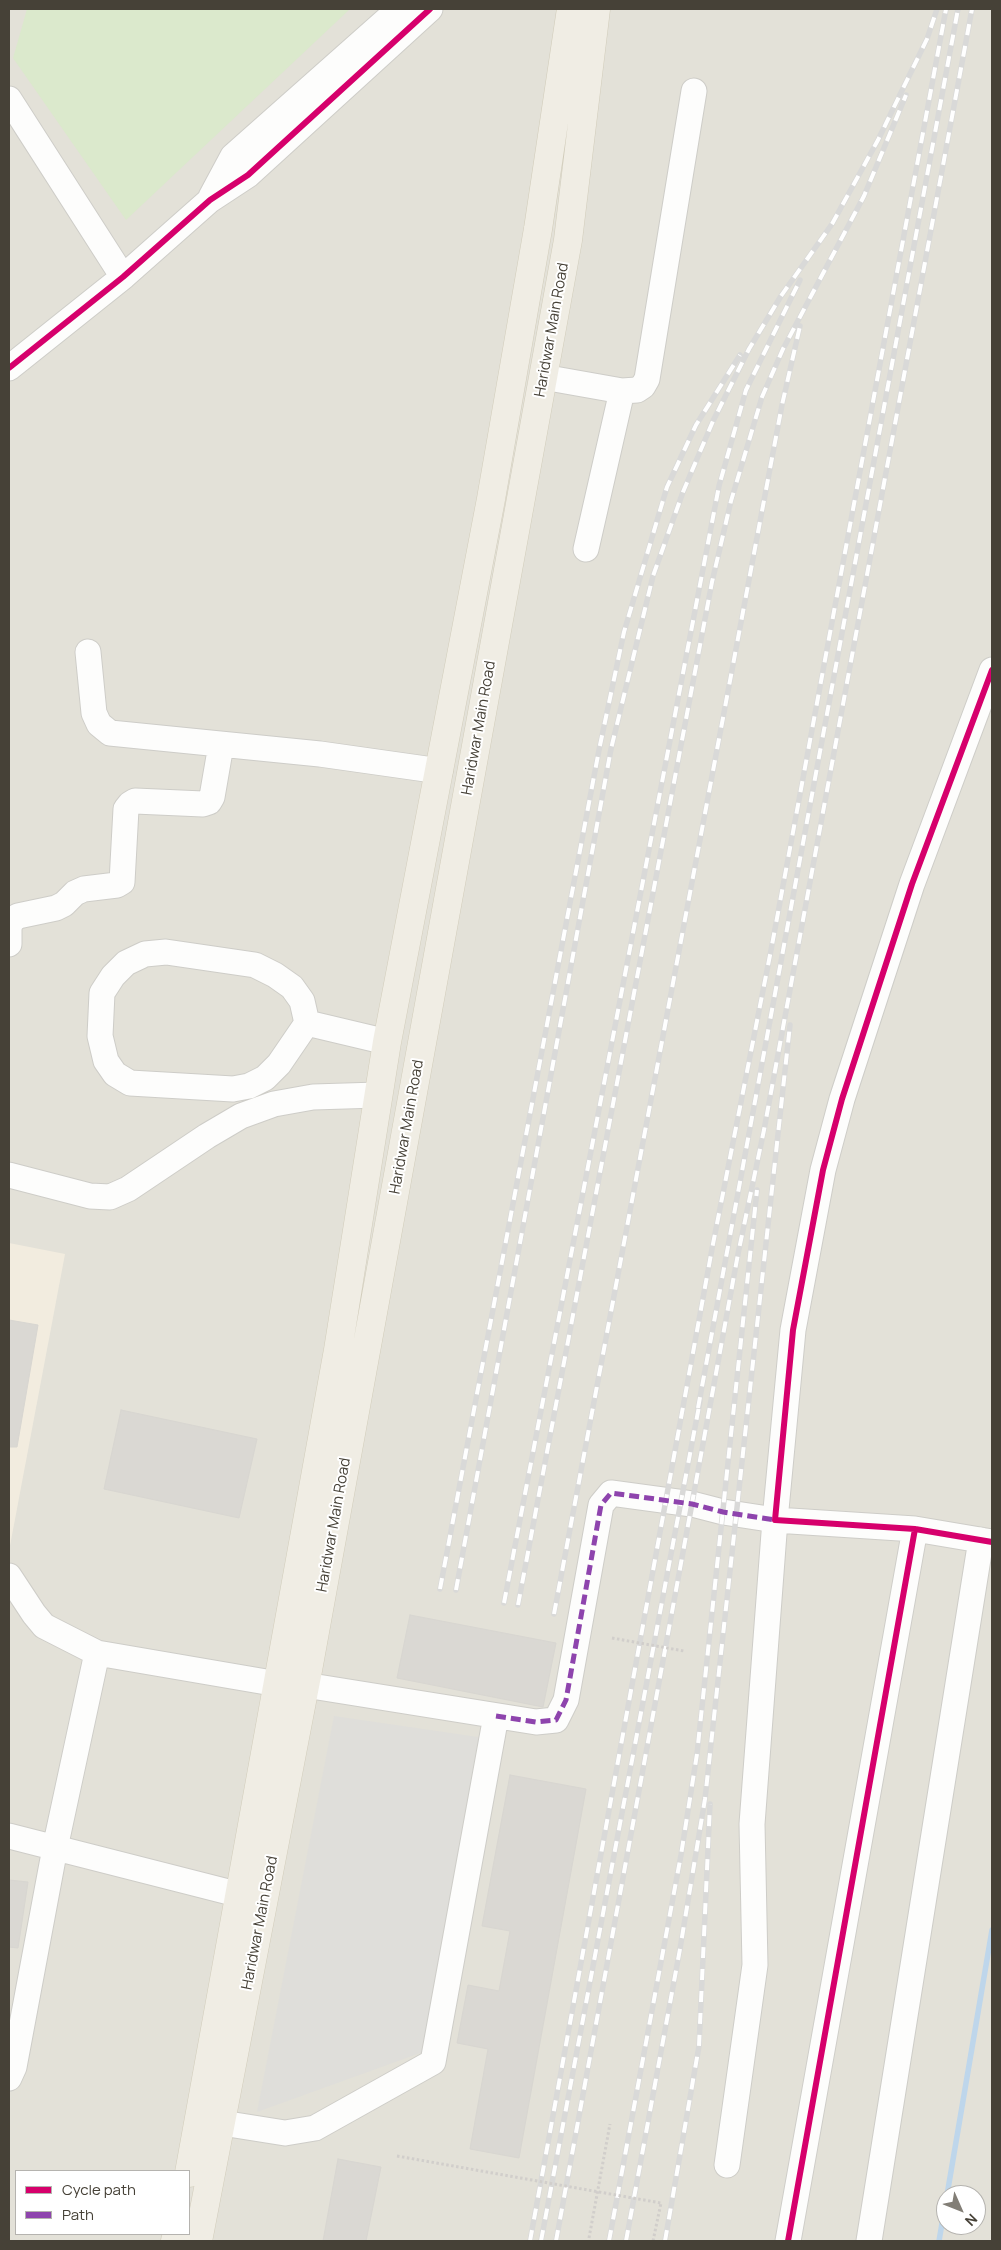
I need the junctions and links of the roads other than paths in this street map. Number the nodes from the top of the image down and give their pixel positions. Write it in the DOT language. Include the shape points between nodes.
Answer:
graph roads {
  1 [pos="399,9"];
  2 [pos="430,9"];
  3 [pos="571,9"];
  4 [pos="596,9"];
  5 [pos="694,91"];
  6 [pos="9,98"];
  7 [pos="210,200"];
  8 [pos="123,277"];
  9 [pos="9,368"];
  10 [pos="543,377"];
  11 [pos="622,391"];
  12 [pos="586,549"];
  13 [pos="88,652"];
  14 [pos="992,670"];
  15 [pos="458,677"];
  16 [pos="488,683"];
  17 [pos="221,745"];
  18 [pos="440,771"];
  19 [pos="9,944"];
  20 [pos="307,1023"];
  21 [pos="387,1042"];
  22 [pos="378,1095"];
  23 [pos="9,1175"];
  24 [pos="775,1520"];
  25 [pos="915,1529"];
  26 [pos="987,1541"];
  27 [pos="9,1576"];
  28 [pos="296,1587"];
  29 [pos="322,1592"];
  30 [pos="97,1653"];
  31 [pos="278,1684"];
  32 [pos="305,1685"];
  33 [pos="496,1716"];
  34 [pos="9,1836"];
  35 [pos="55,1848"];
  36 [pos="252,1898"];
  37 [pos="9,2078"];
  38 [pos="222,2123"];
  39 [pos="727,2166"];
  40 [pos="190,2170"];
  41 [pos="198,2241"];
  42 [pos="788,2241"];
  43 [pos="869,2241"];
  1 -- 7 [label="street" via="233,156"];
  2 -- 7 [label="street" via="248,175"];
  3 -- 15 [label="main road, Haridwar Main Road" via="536,239"];
  4 -- 10 [label="main road, Haridwar Main Road" via="568,240"];
  5 -- 11 [label="street" via="647,379 637,390"];
  6 -- 8 [label="street"];
  7 -- 8 [label="street"];
  8 -- 9 [label="street"];
  10 -- 11 [label="street"];
  10 -- 16 [label="main road, Haridwar Main Road"];
  11 -- 12 [label="street"];
  13 -- 17 [label="street" via="94,713 99,724 110,733"];
  14 -- 24 [label="street" via="912,884 842,1099 823,1170 793,1330"];
  15 -- 16 [label="main road"];
  15 -- 18 [label="main road, Haridwar Main Road"];
  16 -- 29 [label="main road, Haridwar Main Road"];
  17 -- 18 [label="street" via="320,754"];
  17 -- 19 [label="street" via="209,802 130,804 126,809 122,882 84,889 56,908 18,916 9,926"];
  18 -- 21 [label="main road, Haridwar Main Road"];
  20 -- 20 [label="street" via="302,1001 292,987 255,965 174,953 146,954 126,963 102,993 100,1036 106,1061 115,1074 130,1083 232,1089 249,1086 265,1078 279,1064"];
  20 -- 21 [label="street"];
  21 -- 22 [label="main road, Haridwar Main Road"];
  22 -- 23 [label="street" via="313,1097 274,1104 241,1116 128,1189 110,1197 90,1196"];
  22 -- 28 [label="main road, Haridwar Main Road"];
  24 -- 25 [label="street"];
  24 -- 33 [label="street" via="611,1493 601,1505 566,1700 556,1720 536,1722"];
  24 -- 39 [label="street" via="752,1824 755,1965"];
  25 -- 26 [label="street"];
  25 -- 42 [label="street"];
  26 -- 43 [label="street"];
  27 -- 30 [label="street" via="44,1626"];
  28 -- 29 [label="main road"];
  28 -- 31 [label="main road, Haridwar Main Road"];
  29 -- 32 [label="main road, Haridwar Main Road"];
  30 -- 31 [label="street"];
  30 -- 35 [label="street"];
  31 -- 36 [label="main road, Haridwar Main Road"];
  32 -- 33 [label="street"];
  32 -- 36 [label="main road, Haridwar Main Road"];
  33 -- 38 [label="street" via="433,2062 315,2128 284,2133"];
  34 -- 35 [label="street"];
  35 -- 36 [label="street"];
  35 -- 37 [label="street" via="14,2068"];
  36 -- 38 [label="main road, Haridwar Main Road"];
  36 -- 40 [label="main road, Haridwar Main Road"];
  38 -- 41 [label="main road, Haridwar Main Road"];
}
